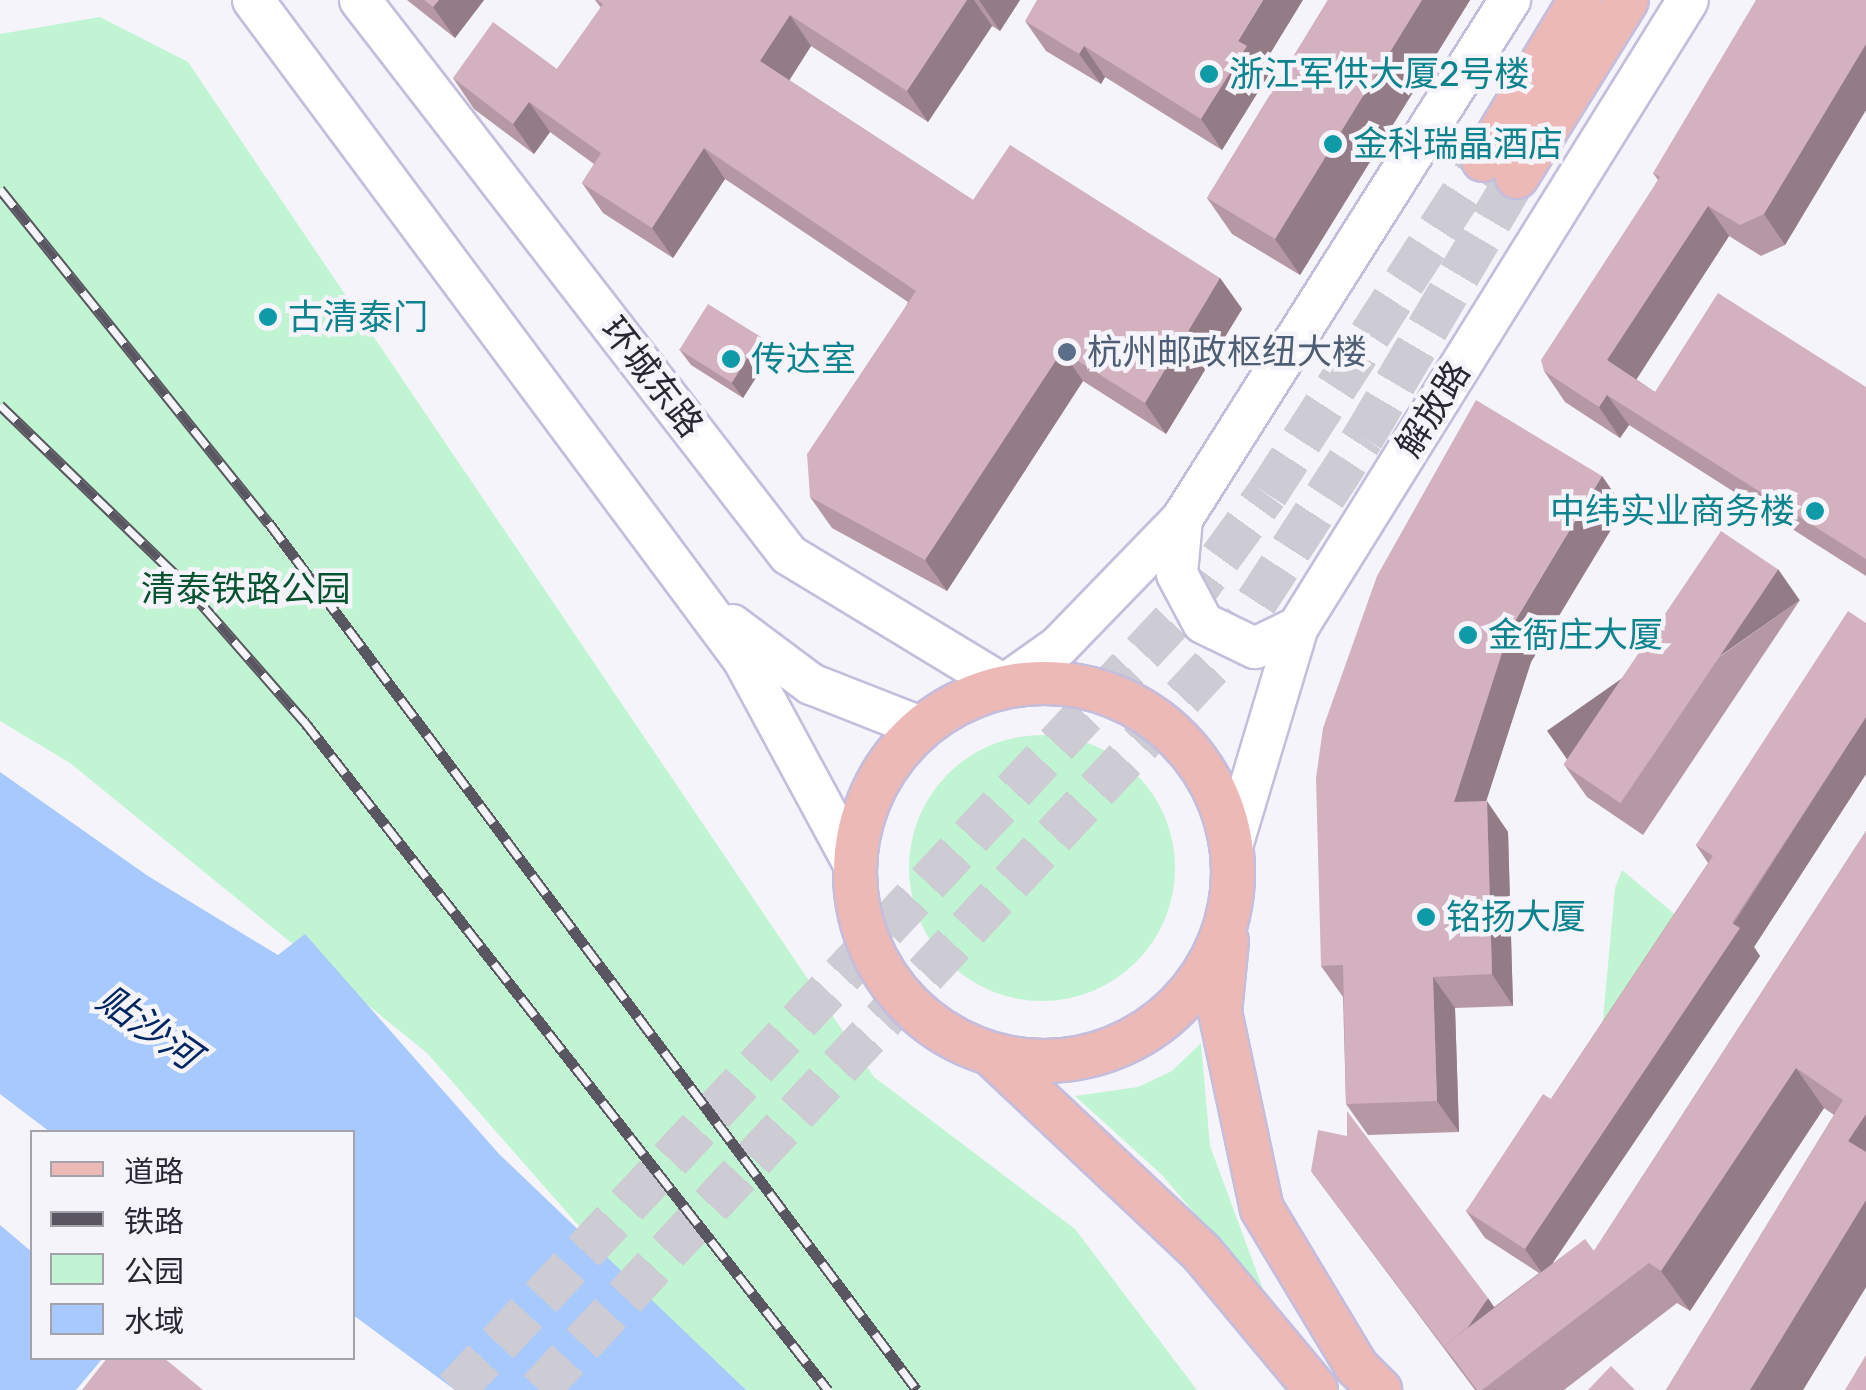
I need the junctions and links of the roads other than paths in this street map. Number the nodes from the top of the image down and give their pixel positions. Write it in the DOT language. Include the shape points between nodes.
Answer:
graph roads {
  1 [pos="253,0"];
  2 [pos="360,0"];
  3 [pos="1510,0"];
  4 [pos="1580,0"];
  5 [pos="1627,0"];
  6 [pos="1688,0"];
  7 [pos="1182,520"];
  8 [pos="678,575"];
  9 [pos="1298,627"];
  10 [pos="1004,685"];
  11 [pos="920,726"];
  12 [pos="1232,842"];
  13 [pos="854,864"];
  14 [pos="1231,905"];
  15 [pos="993,1056"];
  16 [pos="1369,1379"];
  17 [pos="1316,1390"];
  1 -- 8 [label="main road"];
  2 -- 10 [label="main road, 环城东路" via="789,555"];
  3 -- 7 [label="main road"];
  4 -- 5 [label="main road" via="1500,169"];
  6 -- 9 [label="main road, 解放路"];
  7 -- 9 [label="main road" via="1177,574 1203,623 1255,648"];
  7 -- 10 [label="main road" via="1060,646"];
  8 -- 11 [label="main road" via="753,644 811,684"];
  8 -- 13 [label="main road" via="742,659"];
  9 -- 12 [label="main road, 解放路"];
  10 -- 11 [label="main road"];
  10 -- 12 [label="main road" via="1066,682 1125,699 1164,725 1214,784"];
  11 -- 13 [label="main road" via="886,766 863,813"];
  12 -- 14 [label="main road"];
  13 -- 15 [label="main road" via="862,927 881,970 910,1008 949,1037"];
  14 -- 15 [label="main road" via="1210,965 1170,1014 1117,1048 1071,1059"];
  14 -- 16 [label="main road" via="1220,1012 1262,1209"];
  15 -- 17 [label="main road" via="1202,1253"];
}
